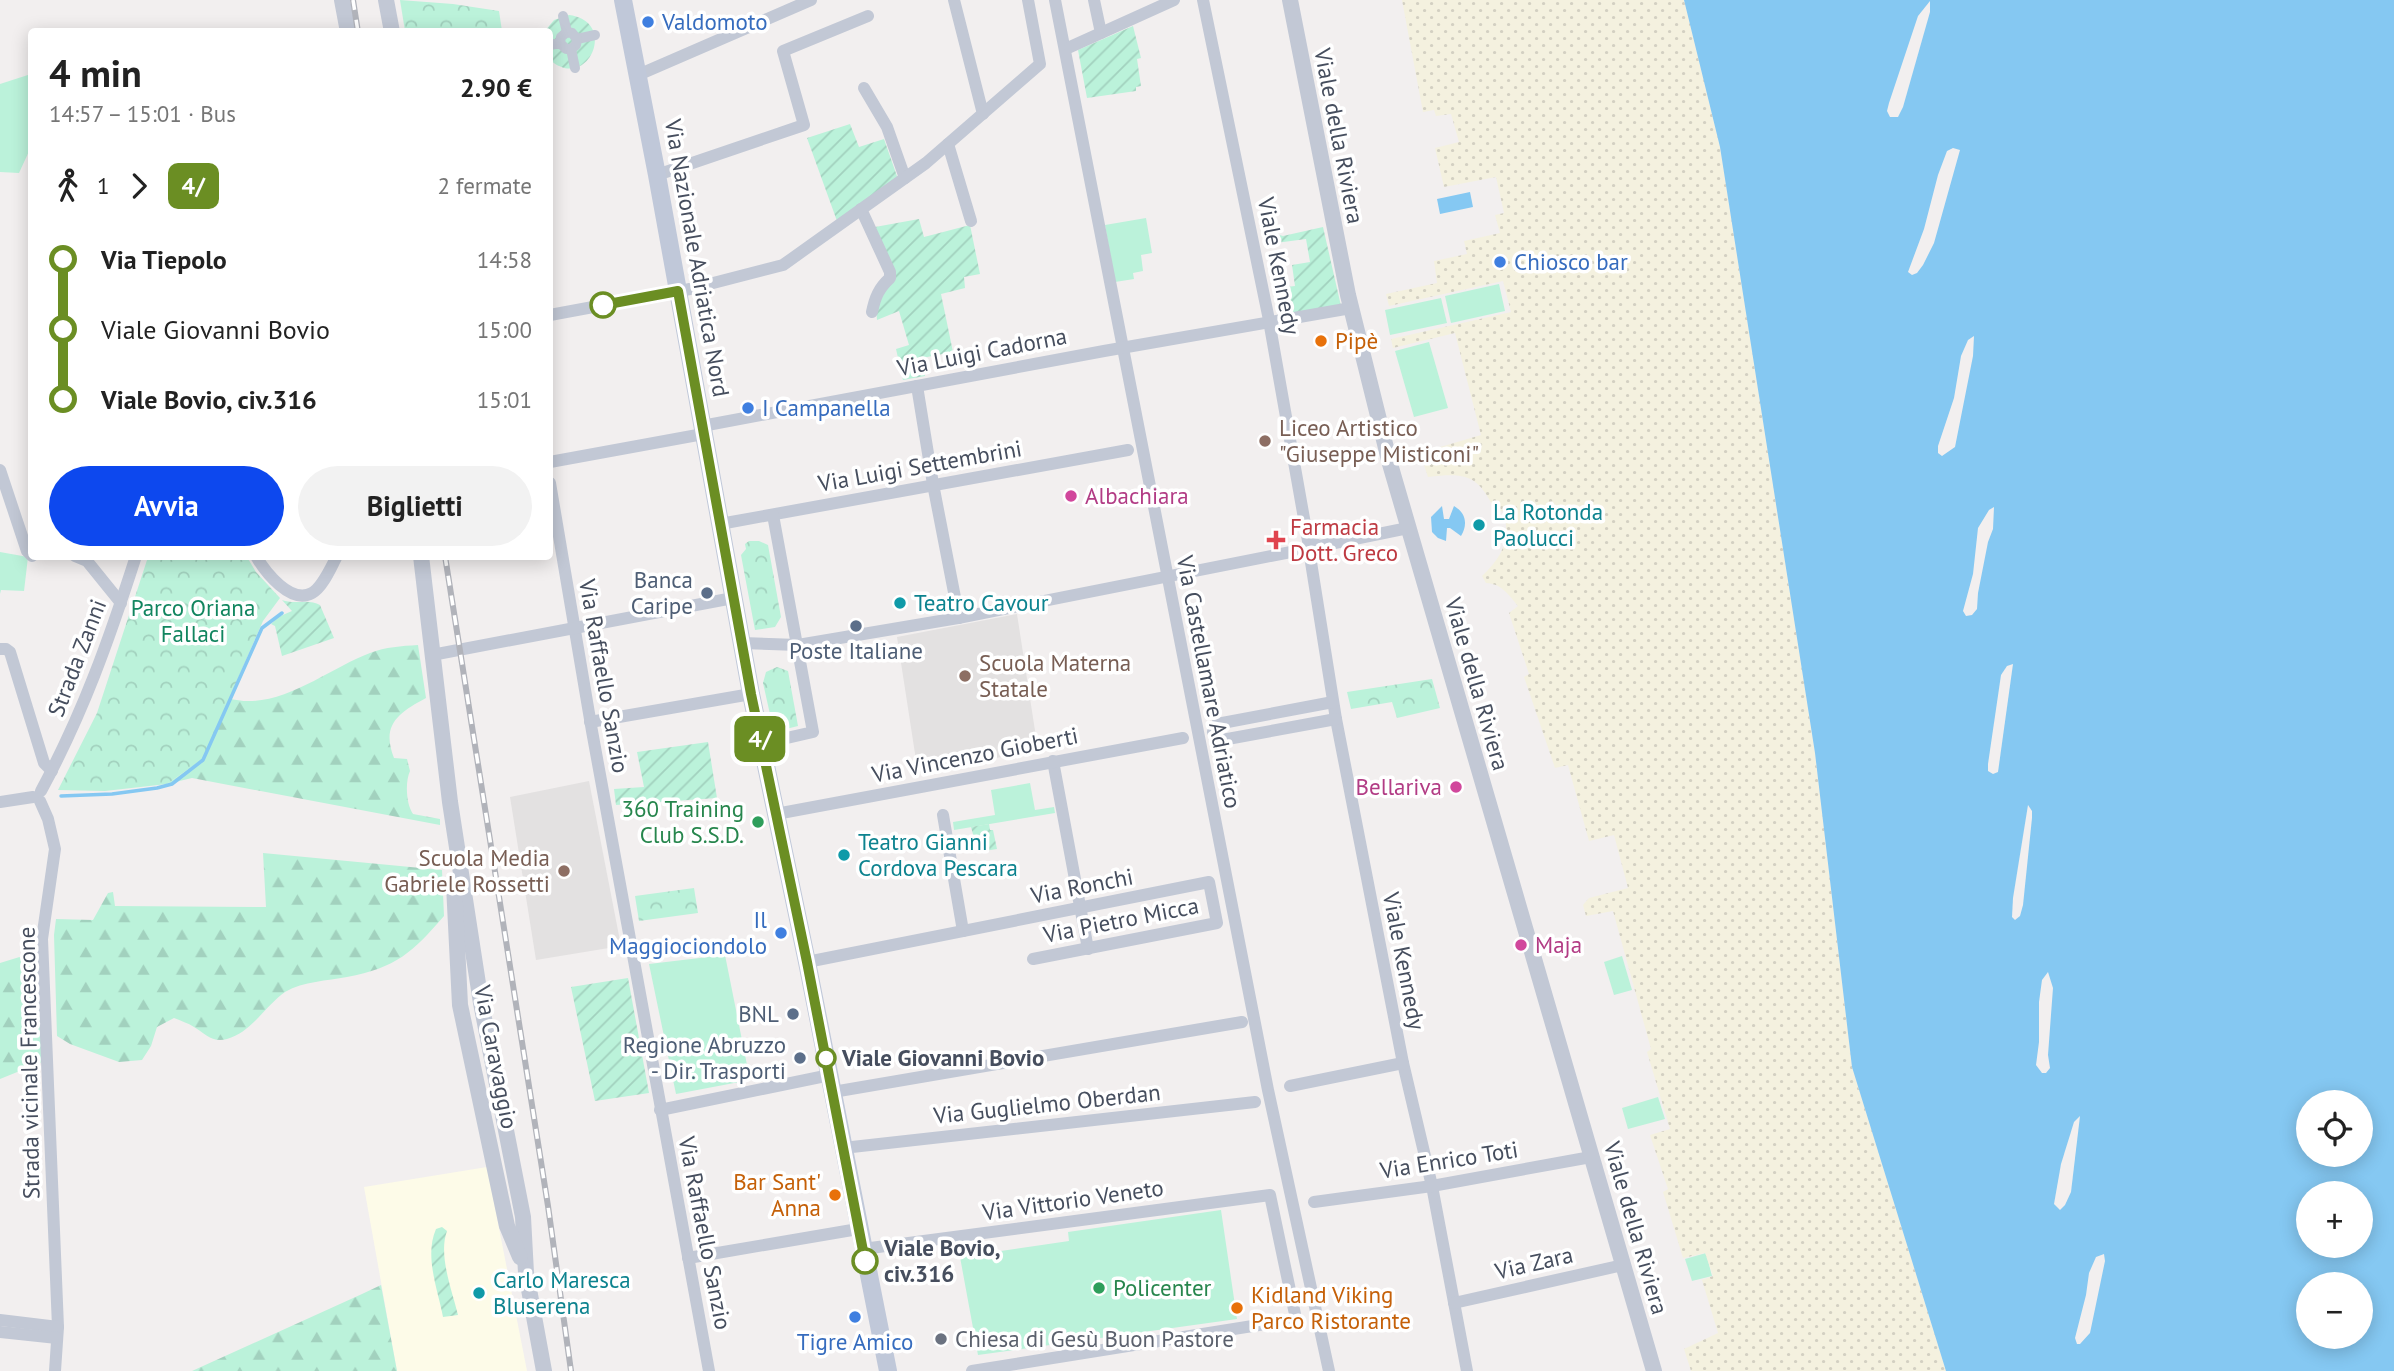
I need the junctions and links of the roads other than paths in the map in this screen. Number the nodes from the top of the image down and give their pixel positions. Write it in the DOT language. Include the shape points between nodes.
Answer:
graph roads {
  1 [pos="342,0"];
  2 [pos="386,0"];
  3 [pos="623,0"];
  4 [pos="811,0"];
  5 [pos="954,0"];
  6 [pos="1028,0"];
  7 [pos="1055,0"];
  8 [pos="1094,0"];
  9 [pos="1174,0"];
  10 [pos="1203,0"];
  11 [pos="1290,0"];
  12 [pos="563,16"];
  13 [pos="868,16"];
  14 [pos="347,28"];
  15 [pos="391,28"];
  16 [pos="567,32"];
  17 [pos="1101,33"];
  18 [pos="595,35"];
  19 [pos="577,39"];
  20 [pos="555,44"];
  21 [pos="1070,47"];
  22 [pos="571,49"];
  23 [pos="575,68"];
  24 [pos="638,75"];
  25 [pos="864,88"];
  26 [pos="983,114"];
  27 [pos="948,145"];
  28 [pos="657,175"];
  29 [pos="905,178"];
  30 [pos="861,209"];
  31 [pos="971,221"];
  32 [pos="678,291"];
  33 [pos="1351,308"];
  34 [pos="872,312"];
  35 [pos="553,314"];
  36 [pos="1269,323"];
  37 [pos="1122,348"];
  38 [pos="917,386"];
  39 [pos="703,430"];
  40 [pos="1128,450"];
  41 [pos="553,461"];
  42 [pos="0,470"];
  43 [pos="933,484"];
  44 [pos="553,501"];
  45 [pos="773,515"];
  46 [pos="720,524"];
  47 [pos="1408,528"];
  48 [pos="1309,548"];
  49 [pos="28,552"];
  50 [pos="85,560"];
  51 [pos="135,560"];
  52 [pos="259,560"];
  53 [pos="335,560"];
  54 [pos="421,560"];
  55 [pos="1167,577"];
  56 [pos="733,598"];
  57 [pos="121,603"];
  58 [pos="959,618"];
  59 [pos="574,629"];
  60 [pos="742,643"];
  61 [pos="799,645"];
  62 [pos="0,649"];
  63 [pos="432,655"];
  64 [pos="751,694"];
  65 [pos="1333,702"];
  66 [pos="1336,719"];
  67 [pos="590,722"];
  68 [pos="1183,738"];
  69 [pos="761,744"];
  70 [pos="1053,761"];
  71 [pos="52,771"];
  72 [pos="38,796"];
  73 [pos="0,802"];
  74 [pos="776,814"];
  75 [pos="943,815"];
  76 [pos="1209,881"];
  77 [pos="1080,908"];
  78 [pos="963,931"];
  79 [pos="1088,949"];
  80 [pos="1033,959"];
  81 [pos="807,962"];
  82 [pos="1242,1022"];
  83 [pos="1403,1063"];
  84 [pos="831,1083"];
  85 [pos="1290,1086"];
  86 [pos="1255,1102"];
  87 [pos="660,1110"];
  88 [pos="843,1148"];
  89 [pos="1591,1157"];
  90 [pos="1432,1186"];
  91 [pos="1289,1193"];
  92 [pos="1270,1195"];
  93 [pos="1314,1202"];
  94 [pos="859,1230"];
  95 [pos="863,1250"];
  96 [pos="688,1258"];
  97 [pos="1623,1265"];
  98 [pos="1454,1303"];
  99 [pos="0,1320"];
  100 [pos="0,1332"];
  101 [pos="57,1333"];
  102 [pos="1652,1370"];
  103 [pos="55,1371"];
  104 [pos="544,1371"];
  105 [pos="709,1371"];
  106 [pos="888,1371"];
  107 [pos="972,1371"];
  108 [pos="1329,1371"];
  109 [pos="1467,1371"];
  1 -- 14 [label="street"];
  2 -- 15 [label="street"];
  3 -- 24 [label="main road, Via Nazionale Adriatica Nord"];
  4 -- 24 [label="street"];
  5 -- 26 [label="street"];
  6 -- 26 [label="street" via="1040,64"];
  7 -- 37 [label="street, Via Castellamare Adriatico"];
  8 -- 17 [label="street"];
  9 -- 17 [label="street"];
  10 -- 36 [label="street, Viale Kennedy"];
  11 -- 33 [label="street, Viale della Riviera"];
  12 -- 16 [label="street"];
  13 -- 28 [label="street" via="783,51 804,125"];
  16 -- 19 [label="street"];
  16 -- 20 [label="street"];
  17 -- 21 [label="street"];
  18 -- 19 [label="street"];
  19 -- 22 [label="street"];
  20 -- 22 [label="street"];
  22 -- 23 [label="street"];
  24 -- 28 [label="main road, Via Nazionale Adriatica Nord"];
  25 -- 29 [label="street" via="887,127"];
  26 -- 27 [label="street"];
  27 -- 29 [label="street"];
  27 -- 31 [label="street"];
  28 -- 32 [label="main road, Via Nazionale Adriatica Nord"];
  29 -- 30 [label="street"];
  30 -- 32 [label="street" via="783,265"];
  30 -- 34 [label="street" via="890,272 875,296"];
  32 -- 35 [label="street"];
  32 -- 39 [label="main road, Via Nazionale Adriatica Nord"];
  33 -- 36 [label="street, Via Luigi Cadorna"];
  33 -- 47 [label="street, Viale della Riviera"];
  36 -- 37 [label="street, Via Luigi Cadorna"];
  36 -- 48 [label="street, Viale Kennedy"];
  37 -- 38 [label="street, Via Luigi Cadorna"];
  37 -- 55 [label="street, Via Castellamare Adriatico"];
  38 -- 39 [label="street, Via Luigi Cadorna"];
  38 -- 43 [label="street"];
  39 -- 41 [label="street, Via Luigi Cadorna"];
  39 -- 46 [label="main road, Via Nazionale Adriatica Nord"];
  40 -- 43 [label="street, Via Luigi Settembrini"];
  42 -- 49 [label="street"];
  43 -- 45 [label="street, Via Luigi Settembrini"];
  43 -- 58 [label="street"];
  44 -- 59 [label="street, Via Raffaello Sanzio"];
  45 -- 46 [label="street, Via Luigi Settembrini"];
  45 -- 61 [label="street"];
  46 -- 56 [label="main road, Via Nazionale Adriatica Nord"];
  47 -- 48 [label="street"];
  47 -- 89 [label="street, Viale della Riviera"];
  48 -- 55 [label="street"];
  48 -- 65 [label="street, Viale Kennedy"];
  50 -- 57 [label="street"];
  51 -- 57 [label="street, Strada Zanni"];
  52 -- 53 [label="street" via="280,585 305,595 316,590"];
  54 -- 63 [label="street, Via Caravaggio"];
  55 -- 58 [label="street"];
  55 -- 91 [label="street, Via Castellamare Adriatico"];
  56 -- 59 [label="street"];
  56 -- 60 [label="main road, Via Nazionale Adriatica Nord"];
  57 -- 71 [label="street, Strada Zanni" via="78,720"];
  58 -- 61 [label="street"];
  59 -- 63 [label="street"];
  59 -- 67 [label="street, Via Raffaello Sanzio"];
  60 -- 61 [label="street"];
  60 -- 64 [label="main road, Via Nazionale Adriatica Nord"];
  61 -- 69 [label="street" via="813,732"];
  62 -- 71 [label="street, Strada Zanni" via="10,652 44,763"];
  63 -- 104 [label="street, Via Caravaggio" via="481,1003 523,1217 526,1273"];
  64 -- 67 [label="street"];
  64 -- 69 [label="main road, Via Nazionale Adriatica Nord"];
  65 -- 66 [label="street, Viale Kennedy"];
  65 -- 66 [label="street" via="1217,724 1213,732 1222,740"];
  66 -- 83 [label="street, Viale Kennedy"];
  67 -- 87 [label="street, Via Raffaello Sanzio"];
  68 -- 70 [label="street, Via Vincenzo Gioberti"];
  69 -- 74 [label="main road"];
  70 -- 74 [label="street, Via Vincenzo Gioberti"];
  70 -- 77 [label="street"];
  71 -- 72 [label="street, Strada Zanni"];
  72 -- 73 [label="street"];
  72 -- 101 [label="street, Strada vicinale Francescone" via="55,859 42,939"];
  74 -- 81 [label="main road"];
  75 -- 78 [label="street"];
  76 -- 77 [label="street, Via Ronchi"];
  76 -- 79 [label="street, Via Pietro Micca" via="1217,923"];
  77 -- 78 [label="street, Via Ronchi"];
  77 -- 79 [label="street"];
  78 -- 81 [label="street, Via Ronchi"];
  79 -- 80 [label="street, Via Pietro Micca"];
  81 -- 84 [label="main road"];
  82 -- 84 [label="street"];
  83 -- 85 [label="street"];
  83 -- 90 [label="street, Viale Kennedy"];
  84 -- 87 [label="street"];
  84 -- 88 [label="main road"];
  86 -- 88 [label="street, Via Guglielmo Oberdan"];
  87 -- 96 [label="street, Via Raffaello Sanzio"];
  88 -- 94 [label="main road"];
  89 -- 90 [label="street, Via Enrico Toti"];
  89 -- 97 [label="street, Viale della Riviera"];
  90 -- 93 [label="street, Via Enrico Toti"];
  90 -- 98 [label="street, Viale Kennedy"];
  91 -- 92 [label="street, Via Vittorio Veneto"];
  91 -- 108 [label="street, Via Castellamare Adriatico"];
  92 -- 95 [label="street, Via Vittorio Veneto"];
  92 -- 107 [label="street" via="1296,1319"];
  94 -- 95 [label="main road"];
  94 -- 96 [label="street"];
  95 -- 106 [label="main road"];
  96 -- 105 [label="street, Via Raffaello Sanzio"];
  97 -- 98 [label="street, Via Zara"];
  97 -- 102 [label="street, Viale della Riviera"];
  98 -- 109 [label="street, Viale Kennedy"];
  99 -- 101 [label="street"];
  100 -- 101 [label="street"];
  101 -- 103 [label="street, Strada vicinale Francescone"];
}
